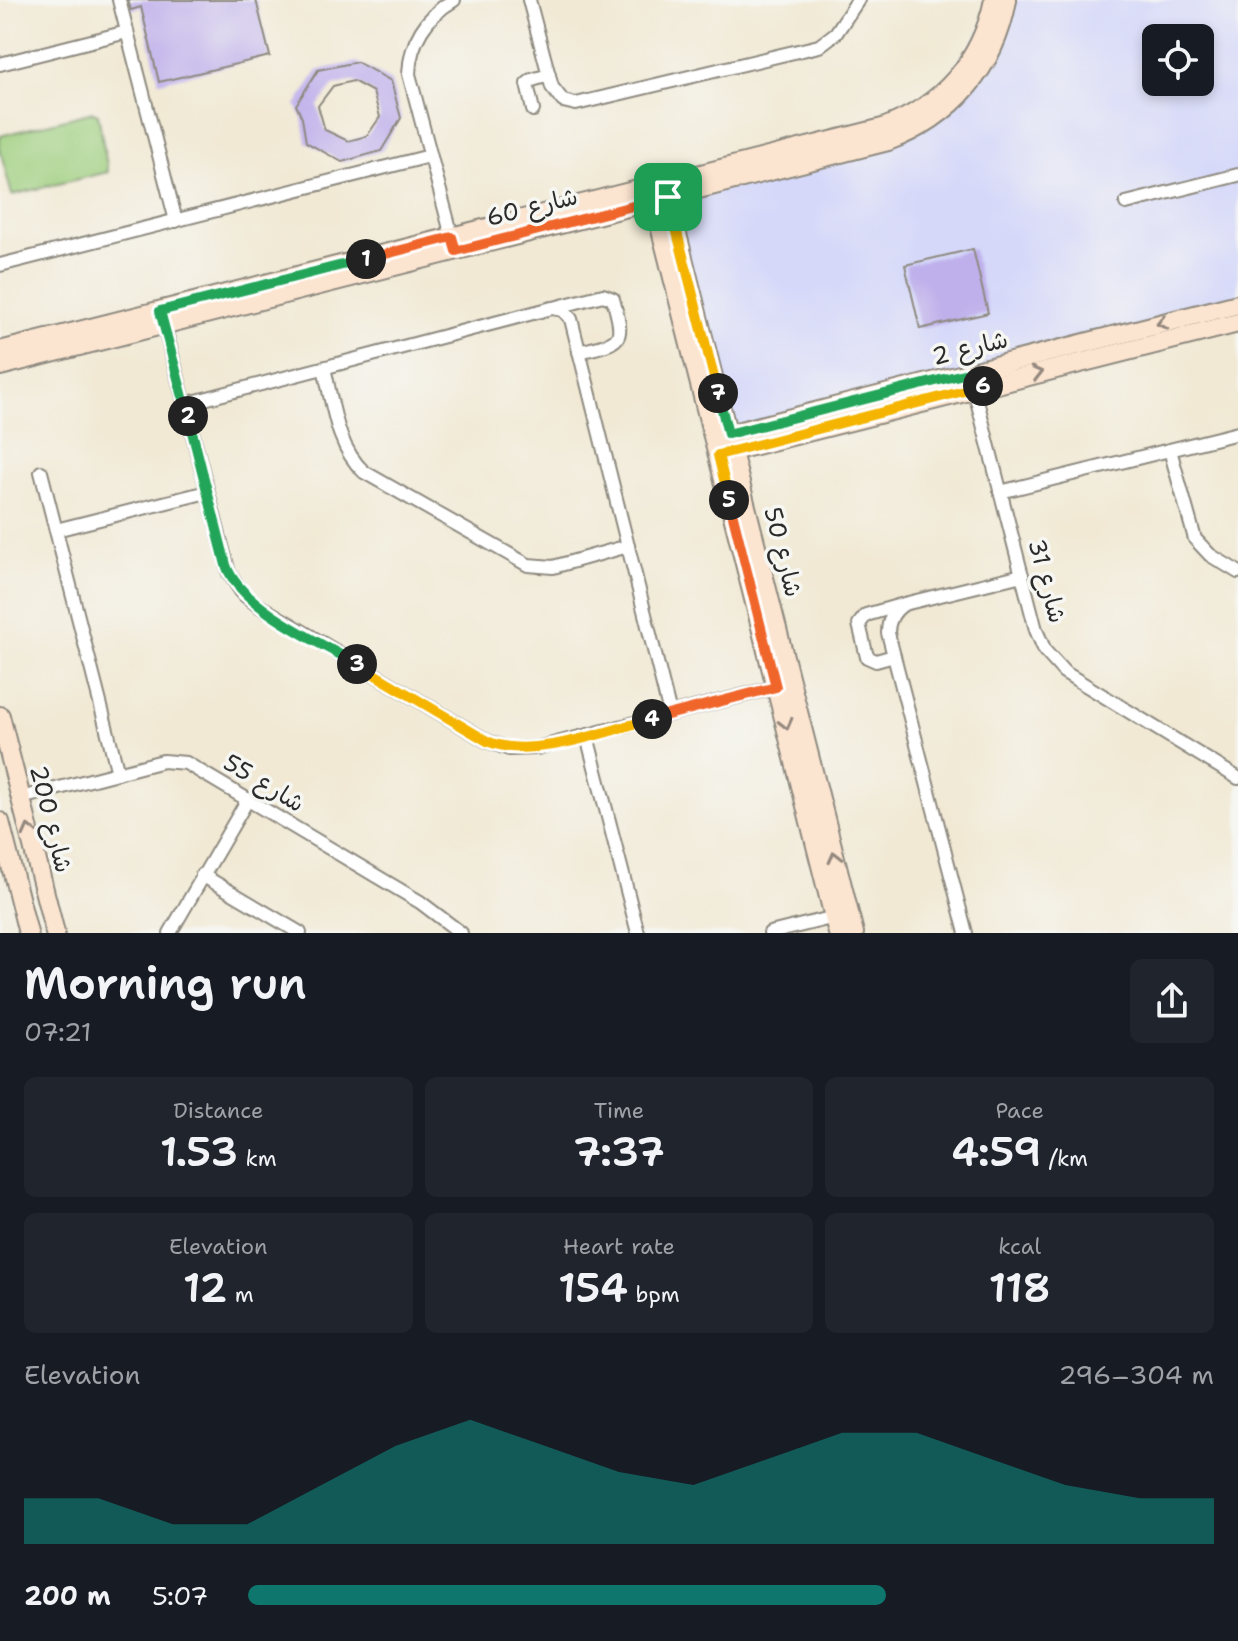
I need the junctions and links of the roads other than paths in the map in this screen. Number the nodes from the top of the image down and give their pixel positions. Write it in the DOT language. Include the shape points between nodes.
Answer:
graph roads {
  1 [pos="119,0"];
  2 [pos="529,0"];
  3 [pos="858,0"];
  4 [pos="994,0"];
  5 [pos="1007,0"];
  6 [pos="453,1"];
  7 [pos="127,32"];
  8 [pos="0,64"];
  9 [pos="549,75"];
  10 [pos="533,110"];
  11 [pos="430,156"];
  12 [pos="1238,175"];
  13 [pos="659,192"];
  14 [pos="1126,203"];
  15 [pos="176,221"];
  16 [pos="454,244"];
  17 [pos="0,265"];
  18 [pos="1238,304"];
  19 [pos="552,308"];
  20 [pos="162,318"];
  21 [pos="1238,323"];
  22 [pos="0,351"];
  23 [pos="579,352"];
  24 [pos="0,366"];
  25 [pos="324,368"];
  26 [pos="972,383"];
  27 [pos="185,404"];
  28 [pos="1238,433"];
  29 [pos="723,444"];
  30 [pos="1170,450"];
  31 [pos="41,472"];
  32 [pos="207,492"];
  33 [pos="1000,492"];
  34 [pos="56,530"];
  35 [pos="628,546"];
  36 [pos="1238,572"];
  37 [pos="1022,575"];
  38 [pos="904,604"];
  39 [pos="894,656"];
  40 [pos="784,685"];
  41 [pos="670,714"];
  42 [pos="0,716"];
  43 [pos="587,736"];
  44 [pos="118,773"];
  45 [pos="1238,778"];
  46 [pos="21,798"];
  47 [pos="248,799"];
  48 [pos="0,822"];
  49 [pos="202,875"];
  50 [pos="43,885"];
  51 [pos="18,891"];
  52 [pos="841,921"];
  53 [pos="28,933"];
  54 [pos="55,933"];
  55 [pos="170,933"];
  56 [pos="300,933"];
  57 [pos="461,933"];
  58 [pos="638,933"];
  59 [pos="770,933"];
  60 [pos="854,933"];
  61 [pos="966,933"];
  1 -- 7 [label="street"];
  2 -- 9 [label="street"];
  3 -- 9 [label="street" via="831,39 812,49 576,104 558,97"];
  4 -- 13 [label="street, شارع 60" via="967,67 942,94 908,117"];
  5 -- 13 [label="street, شارع 60" via="997,39 977,76 926,123 888,141"];
  6 -- 11 [label="street" via="424,26 409,66"];
  7 -- 8 [label="street"];
  7 -- 15 [label="street"];
  9 -- 10 [label="street" via="527,84"];
  11 -- 15 [label="street"];
  11 -- 16 [label="street"];
  12 -- 14 [label="street"];
  13 -- 16 [label="street, شارع 60"];
  13 -- 29 [label="street, شارع 50"];
  15 -- 17 [label="street"];
  16 -- 20 [label="street, شارع 60"];
  18 -- 26 [label="street, شارع 2, one-way"];
  19 -- 23 [label="street" via="569,315"];
  19 -- 23 [label="street" via="603,295 613,299 619,337"];
  19 -- 25 [label="street"];
  20 -- 22 [label="street, شارع 60"];
  20 -- 24 [label="street, شارع 60"];
  20 -- 27 [label="street"];
  26 -- 21 [label="street, شارع 2, one-way"];
  23 -- 35 [label="street"];
  25 -- 27 [label="street"];
  25 -- 35 [label="street" via="344,446 358,467 377,480 528,565 553,567"];
  26 -- 29 [label="street, شارع 2"];
  26 -- 33 [label="street, شارع 31"];
  27 -- 32 [label="street"];
  28 -- 30 [label="street"];
  29 -- 40 [label="street, شارع 50"];
  30 -- 33 [label="street"];
  30 -- 36 [label="street" via="1193,534 1210,555"];
  31 -- 34 [label="street"];
  32 -- 34 [label="street"];
  32 -- 43 [label="street" via="229,573 256,604 494,745 530,749"];
  33 -- 37 [label="street, شارع 31"];
  34 -- 44 [label="street"];
  35 -- 41 [label="street"];
  37 -- 38 [label="street"];
  37 -- 45 [label="street, شارع 31" via="1040,640 1057,665"];
  38 -- 39 [label="street" via="889,622"];
  38 -- 39 [label="street" via="866,615 859,624 867,657 876,661"];
  39 -- 61 [label="street"];
  40 -- 41 [label="street"];
  40 -- 52 [label="street, شارع 50"];
  41 -- 43 [label="street"];
  42 -- 46 [label="street, شارع 200"];
  43 -- 58 [label="street"];
  44 -- 46 [label="street, شارع 55"];
  44 -- 47 [label="street, شارع 55" via="179,762"];
  50 -- 46 [label="street, شارع 200, one-way"];
  47 -- 49 [label="street"];
  47 -- 57 [label="street, شارع 55" via="420,902"];
  48 -- 51 [label="street, شارع 200"];
  49 -- 55 [label="street"];
  49 -- 56 [label="street"];
  50 -- 51 [label="street"];
  50 -- 54 [label="street, شارع 200"];
  51 -- 53 [label="street, شارع 200"];
  52 -- 59 [label="street"];
  52 -- 60 [label="street, شارع 50"];
}
